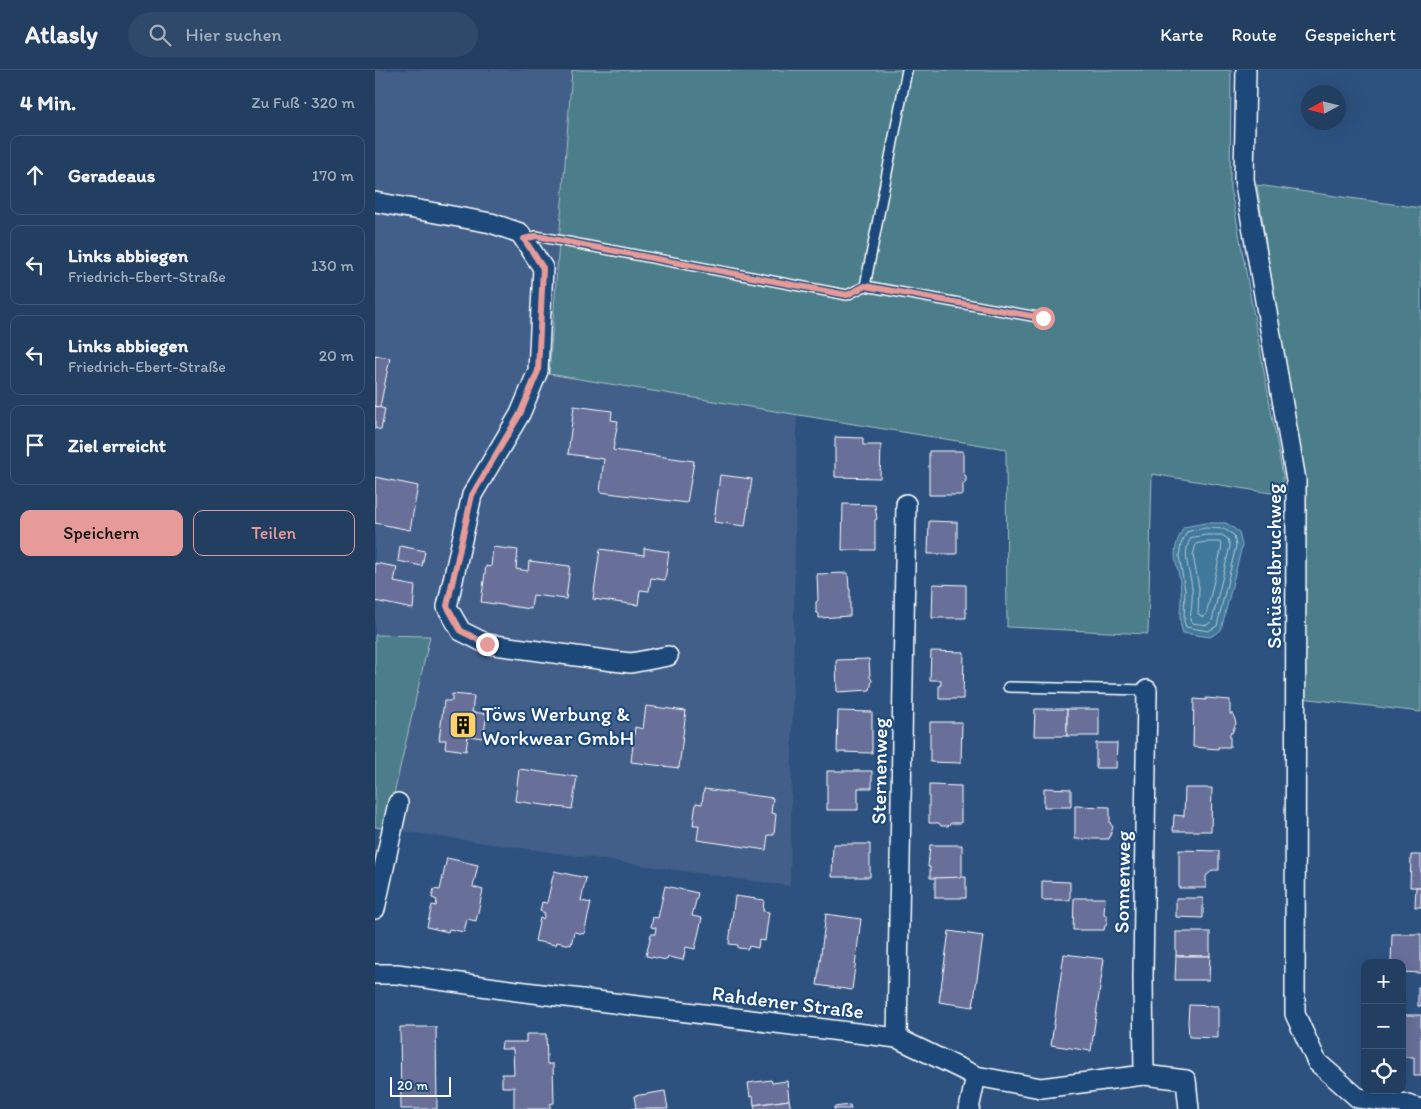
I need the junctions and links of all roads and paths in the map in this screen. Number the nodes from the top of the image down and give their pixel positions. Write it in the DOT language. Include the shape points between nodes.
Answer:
graph roads {
  1 [pos="907,70"];
  2 [pos="1246,70"];
  3 [pos="375,202"];
  4 [pos="524,239"];
  5 [pos="865,286"];
  6 [pos="1043,318"];
  7 [pos="906,504"];
  8 [pos="668,656"];
  9 [pos="1008,687"];
  10 [pos="1147,690"];
  11 [pos="398,803"];
  12 [pos="375,909"];
  13 [pos="375,974"];
  14 [pos="897,1038"];
  15 [pos="1144,1075"];
  16 [pos="976,1076"];
  17 [pos="969,1109"];
  18 [pos="1189,1109"];
  19 [pos="1421,1109"];
  1 -- 5 [label="lane"];
  2 -- 19 [label="street, Schüsselbruchweg" via="1244,179 1296,480 1295,1014 1317,1062 1358,1098"];
  3 -- 4 [label="street" via="491,223 520,233"];
  4 -- 5 [label="lane" via="536,236 847,295"];
  4 -- 8 [label="street" via="543,268 538,371 520,414 472,495 447,606 461,631 487,644 631,663"];
  5 -- 6 [label="lane"];
  7 -- 14 [label="street, Sternenweg"];
  9 -- 10 [label="lane"];
  10 -- 15 [label="street, Sonnenweg"];
  11 -- 12 [label="street"];
  13 -- 14 [label="street, Rahdener Straße" via="397,974"];
  14 -- 16 [label="street, Rahdener Straße"];
  15 -- 16 [label="street, Rahdener Straße" via="1041,1088"];
  15 -- 18 [label="street, Rahdener Straße" via="1186,1080"];
  16 -- 17 [label="street"];
}
